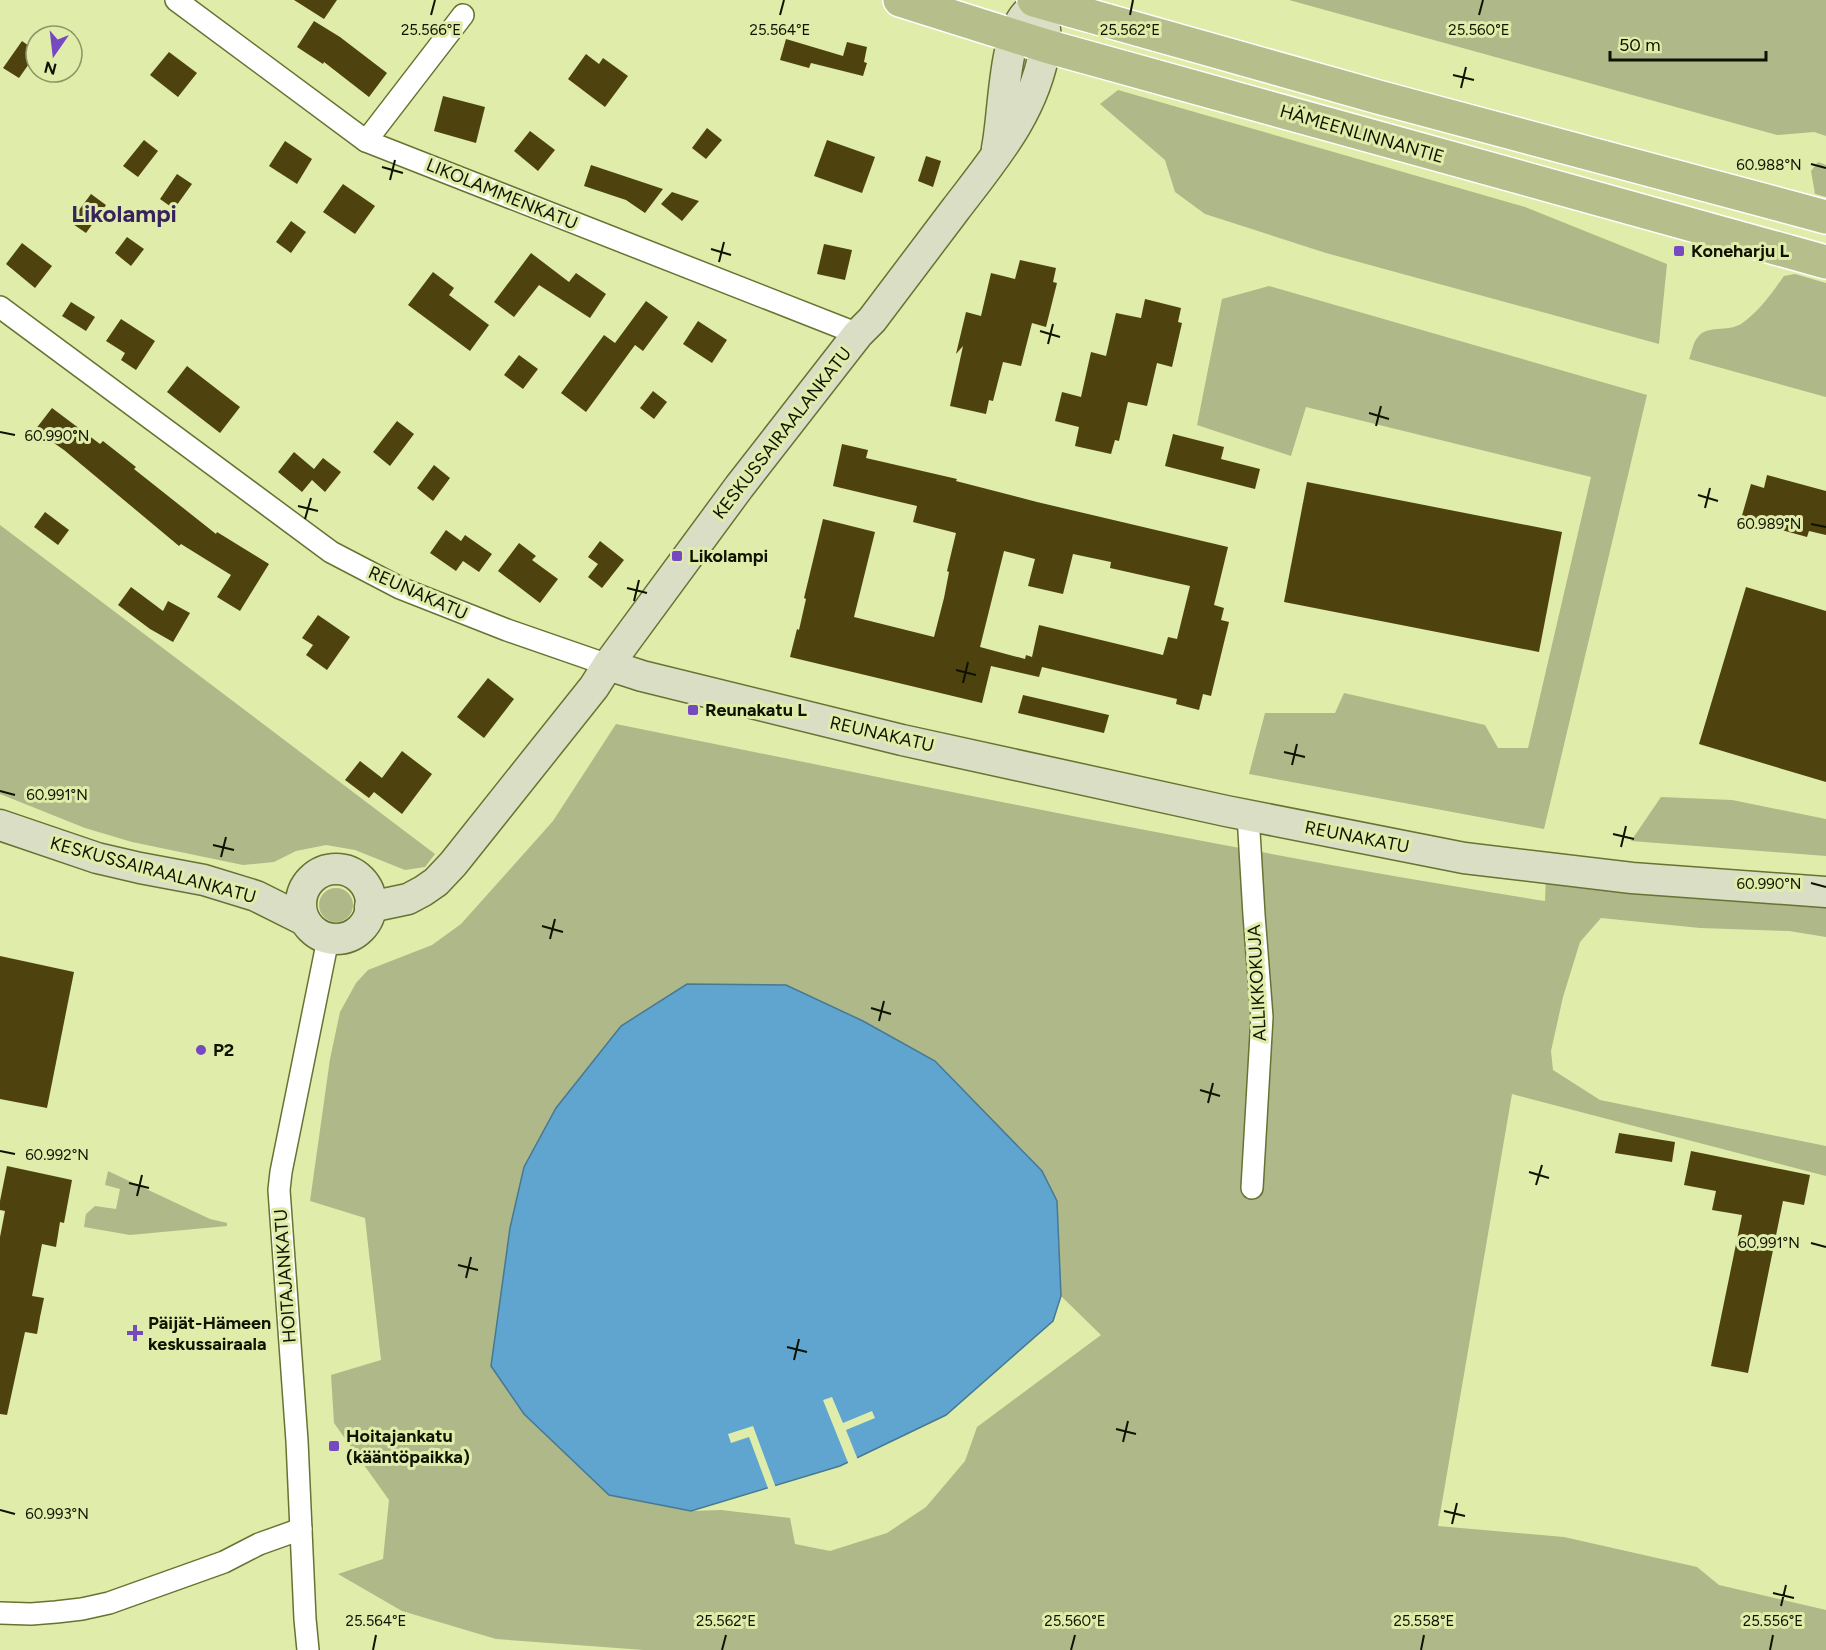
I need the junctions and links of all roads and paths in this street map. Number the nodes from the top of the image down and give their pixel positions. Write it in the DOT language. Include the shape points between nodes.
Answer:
graph roads {
  1 [pos="176,0"];
  2 [pos="900,0"];
  3 [pos="1037,1"];
  4 [pos="463,15"];
  5 [pos="1014,36"];
  6 [pos="1046,46"];
  7 [pos="366,141"];
  8 [pos="996,157"];
  9 [pos="1826,217"];
  10 [pos="1826,262"];
  11 [pos="0,306"];
  12 [pos="858,334"];
  13 [pos="608,665"];
  14 [pos="1248,815"];
  15 [pos="0,825"];
  16 [pos="313,878"];
  17 [pos="204,880"];
  18 [pos="1826,892"];
  19 [pos="370,907"];
  20 [pos="304,920"];
  21 [pos="328,939"];
  22 [pos="1252,1188"];
  23 [pos="302,1529"];
  24 [pos="0,1613"];
  25 [pos="308,1650"];
  1 -- 7 [label="street, LIKOLAMMENKATU"];
  2 -- 5 [label="main road, HÄMEENLINNANTIE"];
  3 -- 5 [label="street, KESKUSSAIRAALANKATU"];
  3 -- 6 [label="street, KESKUSSAIRAALANKATU" via="1045,25"];
  3 -- 9 [label="main road"];
  4 -- 7 [label="street"];
  5 -- 6 [label="main road, HÄMEENLINNANTIE"];
  5 -- 8 [label="street, KESKUSSAIRAALANKATU"];
  6 -- 8 [label="street, KESKUSSAIRAALANKATU" via="1024,115"];
  6 -- 10 [label="main road, HÄMEENLINNANTIE"];
  7 -- 12 [label="street, LIKOLAMMENKATU"];
  8 -- 12 [label="street, KESKUSSAIRAALANKATU"];
  11 -- 13 [label="street, REUNAKATU" via="331,552 399,588"];
  12 -- 13 [label="street, KESKUSSAIRAALANKATU"];
  13 -- 14 [label="street, REUNAKATU" via="902,740"];
  13 -- 19 [label="street, KESKUSSAIRAALANKATU" via="436,882 400,902"];
  14 -- 18 [label="street, REUNAKATU" via="1464,858 1632,878"];
  14 -- 22 [label="street, ALLIKKOKUJA" via="1262,1017"];
  15 -- 17 [label="street, KESKUSSAIRAALANKATU" via="97,858"];
  16 -- 17 [label="street" via="289,883"];
  16 -- 19 [label="street" via="334,870 356,876 369,895"];
  16 -- 20 [label="street" via="301,898"];
  17 -- 20 [label="street, KESKUSSAIRAALANKATU" via="256,896"];
  19 -- 21 [label="street" via="368,918 352,936"];
  20 -- 21 [label="street" via="310,929"];
  21 -- 23 [label="street, HOITAJANKATU" via="279,1190"];
  23 -- 24 [label="street" via="109,1603 82,1610"];
  23 -- 25 [label="street, HOITAJANKATU"];
}
